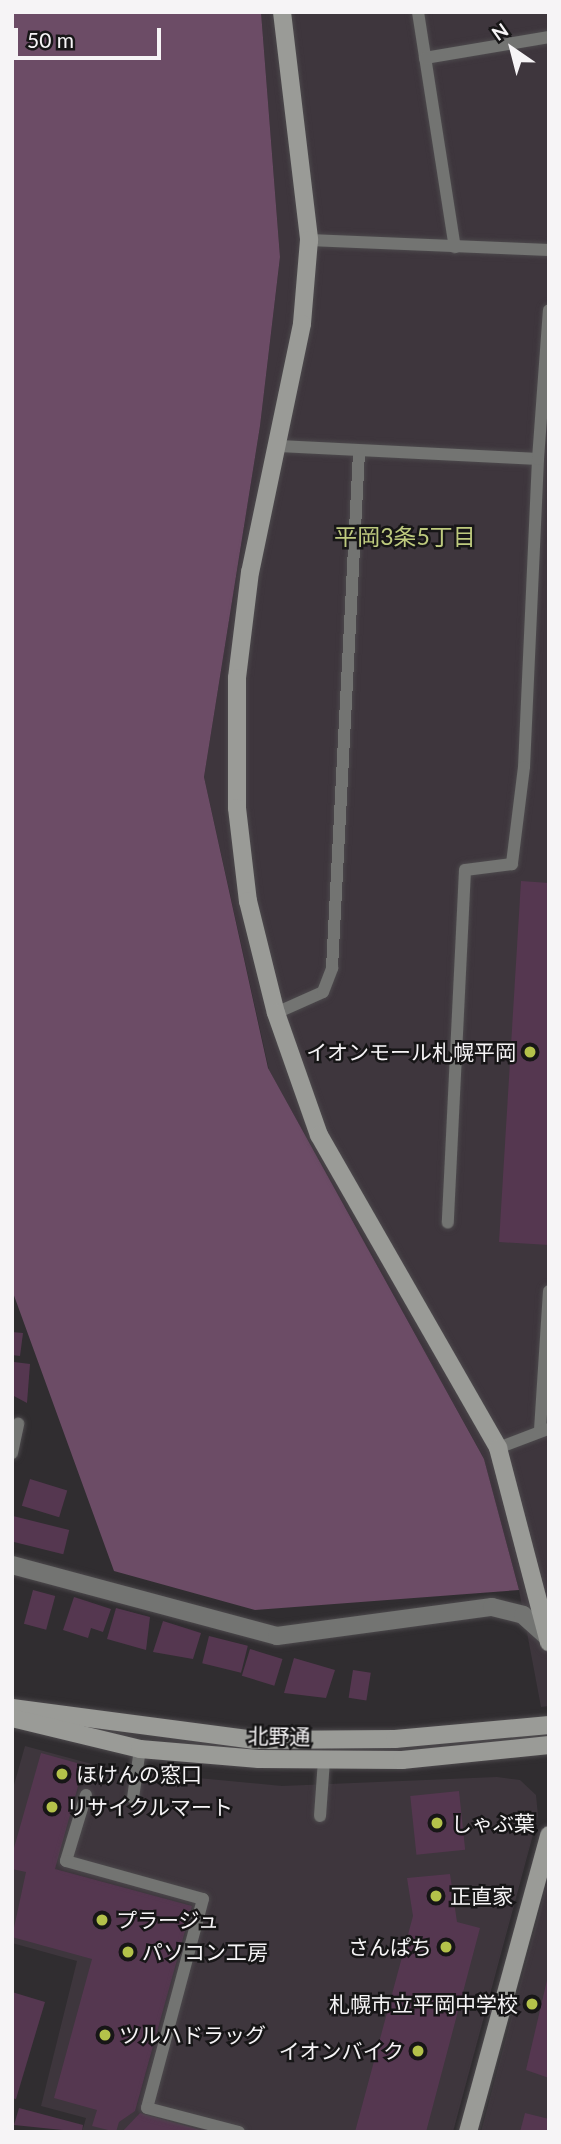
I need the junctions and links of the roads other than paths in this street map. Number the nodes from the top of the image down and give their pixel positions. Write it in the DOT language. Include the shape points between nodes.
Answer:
graph roads {
  1 [pos="282,12"];
  2 [pos="418,12"];
  3 [pos="549,37"];
  4 [pos="425,58"];
  5 [pos="309,240"];
  6 [pos="455,247"];
  7 [pos="549,250"];
  8 [pos="549,310"];
  9 [pos="279,446"];
  10 [pos="359,452"];
  11 [pos="538,459"];
  12 [pos="276,1013"];
  13 [pos="448,1223"];
  14 [pos="549,1291"];
  15 [pos="18,1424"];
  16 [pos="545,1429"];
  17 [pos="498,1448"];
  18 [pos="12,1453"];
  19 [pos="12,1565"];
  20 [pos="543,1606"];
  21 [pos="547,1638"];
  22 [pos="12,1709"];
  23 [pos="12,1718"];
  24 [pos="549,1725"];
  25 [pos="549,1745"];
  26 [pos="140,1749"];
  27 [pos="324,1759"];
  28 [pos="86,1795"];
  29 [pos="133,1798"];
  30 [pos="320,1815"];
  31 [pos="549,1835"];
  32 [pos="239,2132"];
  33 [pos="468,2132"];
  1 -- 5 [label="street"];
  2 -- 4 [label="lane"];
  3 -- 4 [label="lane"];
  4 -- 6 [label="lane"];
  5 -- 6 [label="lane"];
  5 -- 9 [label="street" via="302,324"];
  6 -- 7 [label="lane"];
  8 -- 11 [label="lane"];
  9 -- 10 [label="lane"];
  9 -- 12 [label="street" via="250,572 235,744 248,901"];
  10 -- 11 [label="lane"];
  10 -- 12 [label="lane" via="332,968 323,992"];
  11 -- 13 [label="lane" via="524,767 512,864 465,870"];
  12 -- 17 [label="street" via="319,1135"];
  14 -- 16 [label="lane"];
  15 -- 18 [label="lane"];
  16 -- 17 [label="lane"];
  17 -- 20 [label="street"];
  19 -- 21 [label="street" via="278,1636 492,1607 523,1615"];
  20 -- 21 [label="street"];
  22 -- 24 [label="street, 北野通" via="256,1740 395,1739"];
  23 -- 26 [label="street, 北野通"];
  25 -- 27 [label="street, 北野通" via="401,1760"];
  26 -- 27 [label="street, 北野通"];
  26 -- 29 [label="lane"];
  27 -- 30 [label="lane"];
  28 -- 32 [label="lane" via="66,1861 204,1899 147,2108"];
  31 -- 33 [label="street"];
}
